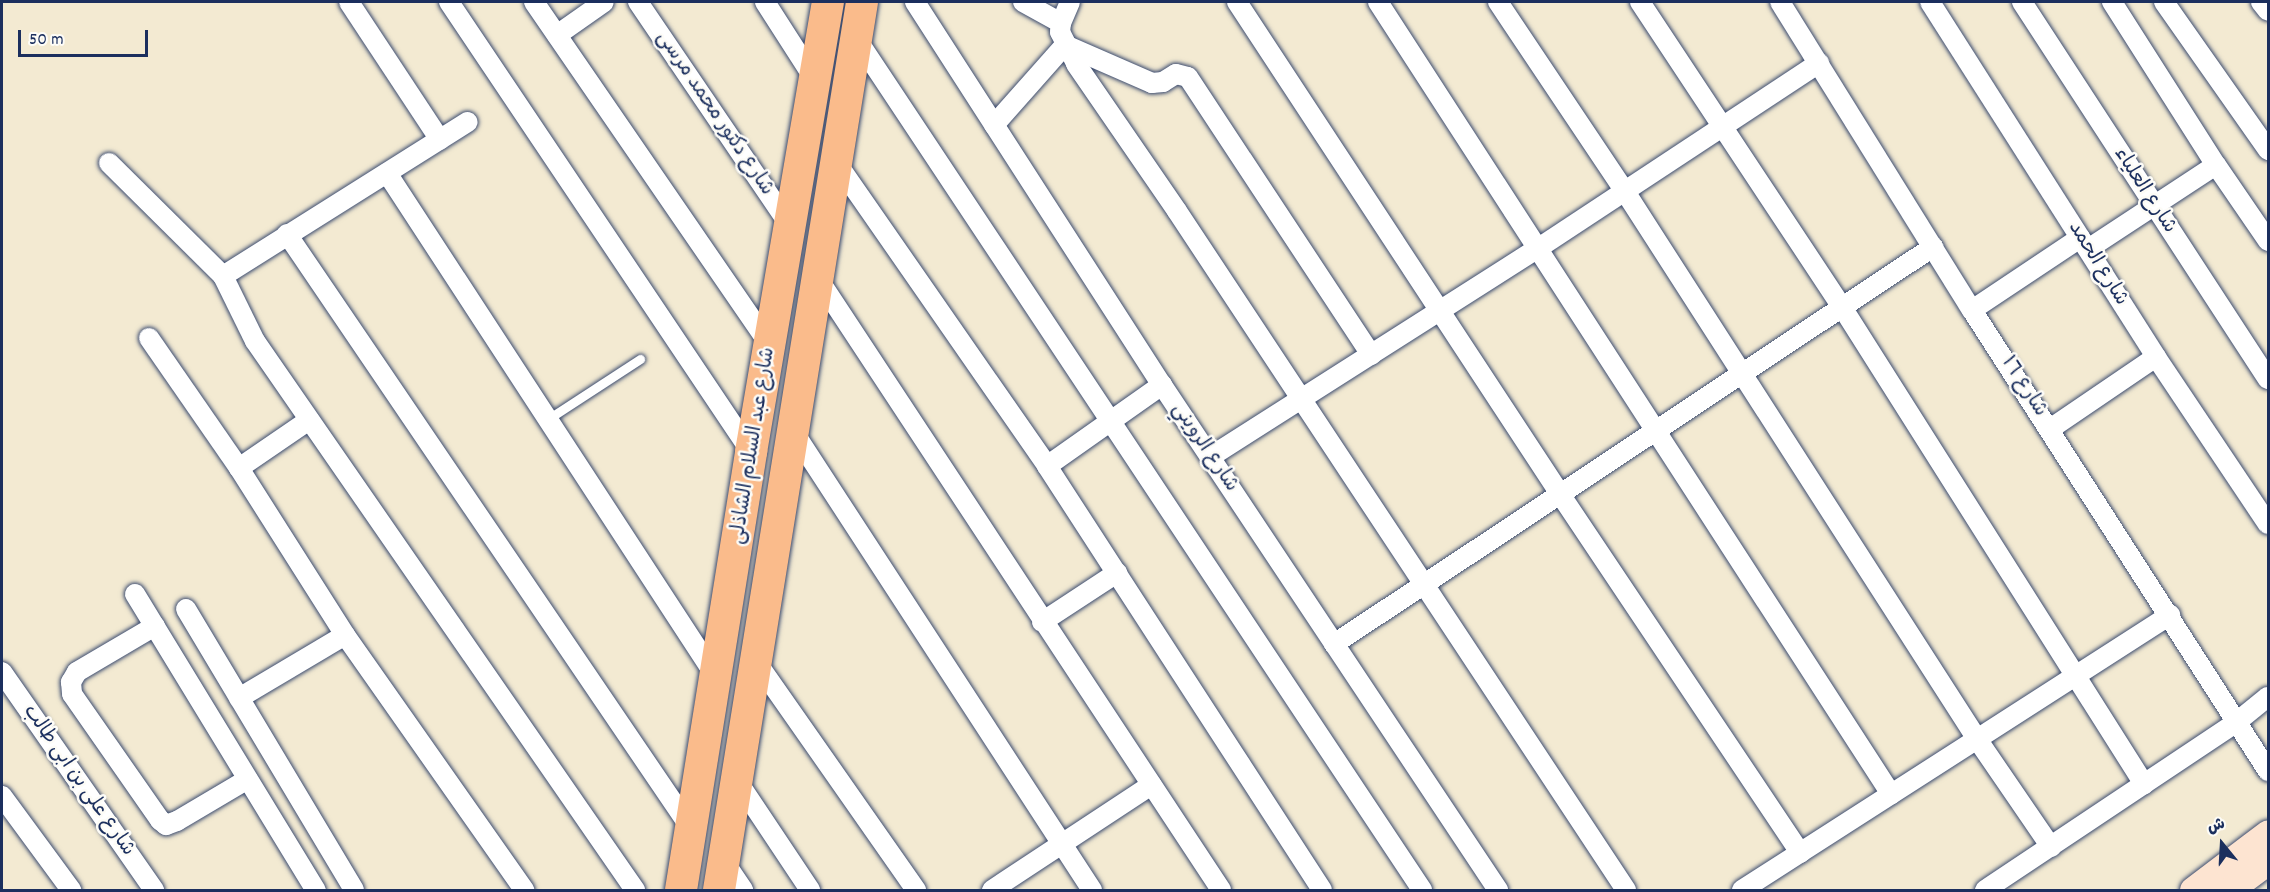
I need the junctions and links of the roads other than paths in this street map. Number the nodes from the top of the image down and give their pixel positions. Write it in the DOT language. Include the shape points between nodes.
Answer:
graph roads {
  1 [pos="349,2"];
  2 [pos="449,2"];
  3 [pos="534,2"];
  4 [pos="604,2"];
  5 [pos="639,2"];
  6 [pos="765,2"];
  7 [pos="828,2"];
  8 [pos="862,2"];
  9 [pos="915,2"];
  10 [pos="1023,2"];
  11 [pos="1070,2"];
  12 [pos="1237,2"];
  13 [pos="1378,2"];
  14 [pos="1498,2"];
  15 [pos="1640,2"];
  16 [pos="1780,2"];
  17 [pos="1930,2"];
  18 [pos="2022,2"];
  19 [pos="2112,2"];
  20 [pos="2164,2"];
  21 [pos="2261,2"];
  22 [pos="2268,11"];
  23 [pos="1060,23"];
  24 [pos="557,36"];
  25 [pos="856,38"];
  26 [pos="1065,45"];
  27 [pos="1819,63"];
  28 [pos="815,80"];
  29 [pos="468,122"];
  30 [pos="994,125"];
  31 [pos="1722,126"];
  32 [pos="441,140"];
  33 [pos="2268,150"];
  34 [pos="836,162"];
  35 [pos="109,163"];
  36 [pos="2216,165"];
  37 [pos="387,173"];
  38 [pos="1624,190"];
  39 [pos="2154,206"];
  40 [pos="790,226"];
  41 [pos="287,234"];
  42 [pos="2268,241"];
  43 [pos="2084,243"];
  44 [pos="1933,247"];
  45 [pos="1537,249"];
  46 [pos="223,276"];
  47 [pos="817,277"];
  48 [pos="1842,307"];
  49 [pos="1972,310"];
  50 [pos="1439,311"];
  51 [pos="149,338"];
  52 [pos="770,346"];
  53 [pos="1371,355"];
  54 [pos="2157,357"];
  55 [pos="640,359"];
  56 [pos="1742,374"];
  57 [pos="2268,379"];
  58 [pos="1162,385"];
  59 [pos="1303,400"];
  60 [pos="548,419"];
  61 [pos="309,420"];
  62 [pos="1109,422"];
  63 [pos="2050,429"];
  64 [pos="792,431"];
  65 [pos="1655,431"];
  66 [pos="751,452"];
  67 [pos="1210,457"];
  68 [pos="1047,466"];
  69 [pos="239,468"];
  70 [pos="1560,494"];
  71 [pos="2268,524"];
  72 [pos="1116,573"];
  73 [pos="1424,584"];
  74 [pos="135,594"];
  75 [pos="186,609"];
  76 [pos="2170,615"];
  77 [pos="1042,622"];
  78 [pos="155,626"];
  79 [pos="345,635"];
  80 [pos="1334,644"];
  81 [pos="755,660"];
  82 [pos="2,672"];
  83 [pos="2074,676"];
  84 [pos="716,677"];
  85 [pos="2268,697"];
  86 [pos="239,698"];
  87 [pos="710,715"];
  88 [pos="2238,721"];
  89 [pos="746,723"];
  90 [pos="1977,739"];
  91 [pos="2268,771"];
  92 [pos="248,779"];
  93 [pos="738,782"];
  94 [pos="2144,784"];
  95 [pos="1151,785"];
  96 [pos="1891,794"];
  97 [pos="2,796"];
  98 [pos="692,830"];
  99 [pos="2268,833"];
  100 [pos="324,842"];
  101 [pos="1062,846"];
  102 [pos="2051,847"];
  103 [pos="1800,853"];
  104 [pos="297,859"];
  105 [pos="723,860"];
  106 [pos="2268,861"];
  107 [pos="71,891"];
  108 [pos="154,891"];
  109 [pos="316,891"];
  110 [pos="354,891"];
  111 [pos="524,891"];
  112 [pos="635,891"];
  113 [pos="681,891"];
  114 [pos="719,891"];
  115 [pos="743,891"];
  116 [pos="810,891"];
  117 [pos="916,891"];
  118 [pos="992,891"];
  119 [pos="1092,891"];
  120 [pos="1221,891"];
  121 [pos="1322,891"];
  122 [pos="1422,891"];
  123 [pos="1498,891"];
  124 [pos="1626,891"];
  125 [pos="1742,891"];
  126 [pos="1985,891"];
  127 [pos="2193,891"];
  128 [pos="2229,891"];
  1 -- 32 [label="street"];
  2 -- 66 [label="street"];
  3 -- 24 [label="street"];
  4 -- 24 [label="street"];
  5 -- 40 [label="street, شارع دكتور محمد مرسى"];
  6 -- 28 [label="street"];
  7 -- 28 [label="main road, شارع عبد السلام الشاذلى"];
  8 -- 25 [label="main road, شارع عبد السلام الشاذلى"];
  9 -- 30 [label="street, شارع الرويني"];
  10 -- 23 [label="street"];
  11 -- 23 [label="street"];
  12 -- 50 [label="street"];
  13 -- 45 [label="street"];
  14 -- 38 [label="street"];
  15 -- 31 [label="street"];
  16 -- 27 [label="street, شارع ١٦"];
  17 -- 43 [label="street, شارع الحمد"];
  18 -- 39 [label="street, شارع العلياء"];
  19 -- 36 [label="street"];
  20 -- 33 [label="street"];
  21 -- 22 [label="street"];
  23 -- 26 [label="street"];
  24 -- 52 [label="street"];
  25 -- 34 [label="main road, شارع عبد السلام الشاذلى"];
  25 -- 62 [label="street"];
  26 -- 30 [label="street"];
  26 -- 53 [label="street" via="1152,83 1176,74 1188,77"];
  26 -- 59 [label="street"];
  27 -- 31 [label="street"];
  27 -- 44 [label="street, شارع ١٦"];
  28 -- 40 [label="main road, شارع عبد السلام الشاذلى"];
  29 -- 32 [label="street"];
  30 -- 58 [label="street, شارع الرويني"];
  31 -- 38 [label="street"];
  31 -- 48 [label="street"];
  32 -- 37 [label="street"];
  34 -- 47 [label="main road, شارع عبد السلام الشاذلى"];
  34 -- 68 [label="street"];
  35 -- 46 [label="street"];
  36 -- 39 [label="street"];
  36 -- 42 [label="street"];
  37 -- 41 [label="street"];
  37 -- 60 [label="street"];
  38 -- 45 [label="street"];
  38 -- 56 [label="street"];
  39 -- 43 [label="street"];
  39 -- 57 [label="street, شارع العلياء"];
  40 -- 52 [label="main road, شارع عبد السلام الشاذلى"];
  41 -- 46 [label="street"];
  41 -- 98 [label="street"];
  43 -- 49 [label="street"];
  43 -- 54 [label="street, شارع الحمد"];
  44 -- 48 [label="street"];
  44 -- 49 [label="street, شارع ١٦"];
  45 -- 50 [label="street"];
  45 -- 65 [label="street"];
  46 -- 61 [label="street" via="255,341"];
  47 -- 64 [label="main road, شارع عبد السلام الشاذلى"];
  47 -- 77 [label="street"];
  48 -- 56 [label="street"];
  48 -- 83 [label="street"];
  49 -- 63 [label="street, شارع ١٦"];
  50 -- 53 [label="street"];
  50 -- 70 [label="street"];
  51 -- 69 [label="street"];
  52 -- 66 [label="main road, شارع عبد السلام الشاذلى"];
  53 -- 59 [label="street"];
  54 -- 63 [label="street"];
  54 -- 71 [label="street, شارع الحمد"];
  55 -- 60 [label="lane"];
  56 -- 65 [label="street"];
  56 -- 90 [label="street"];
  58 -- 62 [label="street"];
  58 -- 67 [label="street, شارع الرويني"];
  59 -- 67 [label="street"];
  59 -- 73 [label="street"];
  60 -- 84 [label="street"];
  61 -- 69 [label="street"];
  61 -- 112 [label="street"];
  62 -- 68 [label="street"];
  62 -- 122 [label="street"];
  63 -- 76 [label="street, شارع ١٦"];
  64 -- 81 [label="main road, شارع عبد السلام الشاذلى"];
  64 -- 101 [label="street"];
  65 -- 70 [label="street"];
  65 -- 96 [label="street"];
  66 -- 84 [label="main road, شارع عبد السلام الشاذلى"];
  67 -- 80 [label="street, شارع الرويني"];
  68 -- 72 [label="street"];
  69 -- 79 [label="street"];
  70 -- 73 [label="street"];
  70 -- 103 [label="street"];
  72 -- 77 [label="street"];
  72 -- 121 [label="street"];
  73 -- 80 [label="street"];
  73 -- 124 [label="street"];
  74 -- 78 [label="street"];
  75 -- 86 [label="street"];
  76 -- 83 [label="street"];
  76 -- 88 [label="street, شارع ١٦"];
  77 -- 95 [label="street"];
  78 -- 92 [label="street"];
  78 -- 92 [label="street" via="77,672 71,682 72,694 166,825"];
  79 -- 86 [label="street"];
  79 -- 111 [label="street"];
  80 -- 123 [label="street, شارع الرويني"];
  81 -- 89 [label="main road, شارع عبد السلام الشاذلى"];
  81 -- 117 [label="street"];
  82 -- 108 [label="street, شارع على بن ابى طالب"];
  83 -- 90 [label="street"];
  83 -- 94 [label="street"];
  84 -- 87 [label="main road, شارع عبد السلام الشاذلى"];
  85 -- 88 [label="street"];
  86 -- 100 [label="street"];
  87 -- 89 [label="main road"];
  87 -- 98 [label="main road, شارع عبد السلام الشاذلى"];
  88 -- 91 [label="street, شارع ١٦"];
  88 -- 94 [label="street"];
  89 -- 93 [label="main road, شارع عبد السلام الشاذلى"];
  90 -- 96 [label="street"];
  90 -- 102 [label="street"];
  92 -- 104 [label="street"];
  93 -- 105 [label="main road, شارع عبد السلام الشاذلى"];
  93 -- 116 [label="street"];
  94 -- 102 [label="street"];
  95 -- 101 [label="street"];
  95 -- 120 [label="street"];
  96 -- 103 [label="street"];
  97 -- 107 [label="street"];
  98 -- 113 [label="main road, شارع عبد السلام الشاذلى"];
  99 -- 127 [label="street"];
  100 -- 104 [label="street"];
  100 -- 110 [label="street"];
  101 -- 118 [label="street"];
  101 -- 119 [label="street"];
  102 -- 126 [label="street"];
  103 -- 125 [label="street"];
  104 -- 109 [label="street"];
  105 -- 114 [label="main road, شارع عبد السلام الشاذلى"];
  105 -- 115 [label="street"];
  106 -- 128 [label="street"];
}
